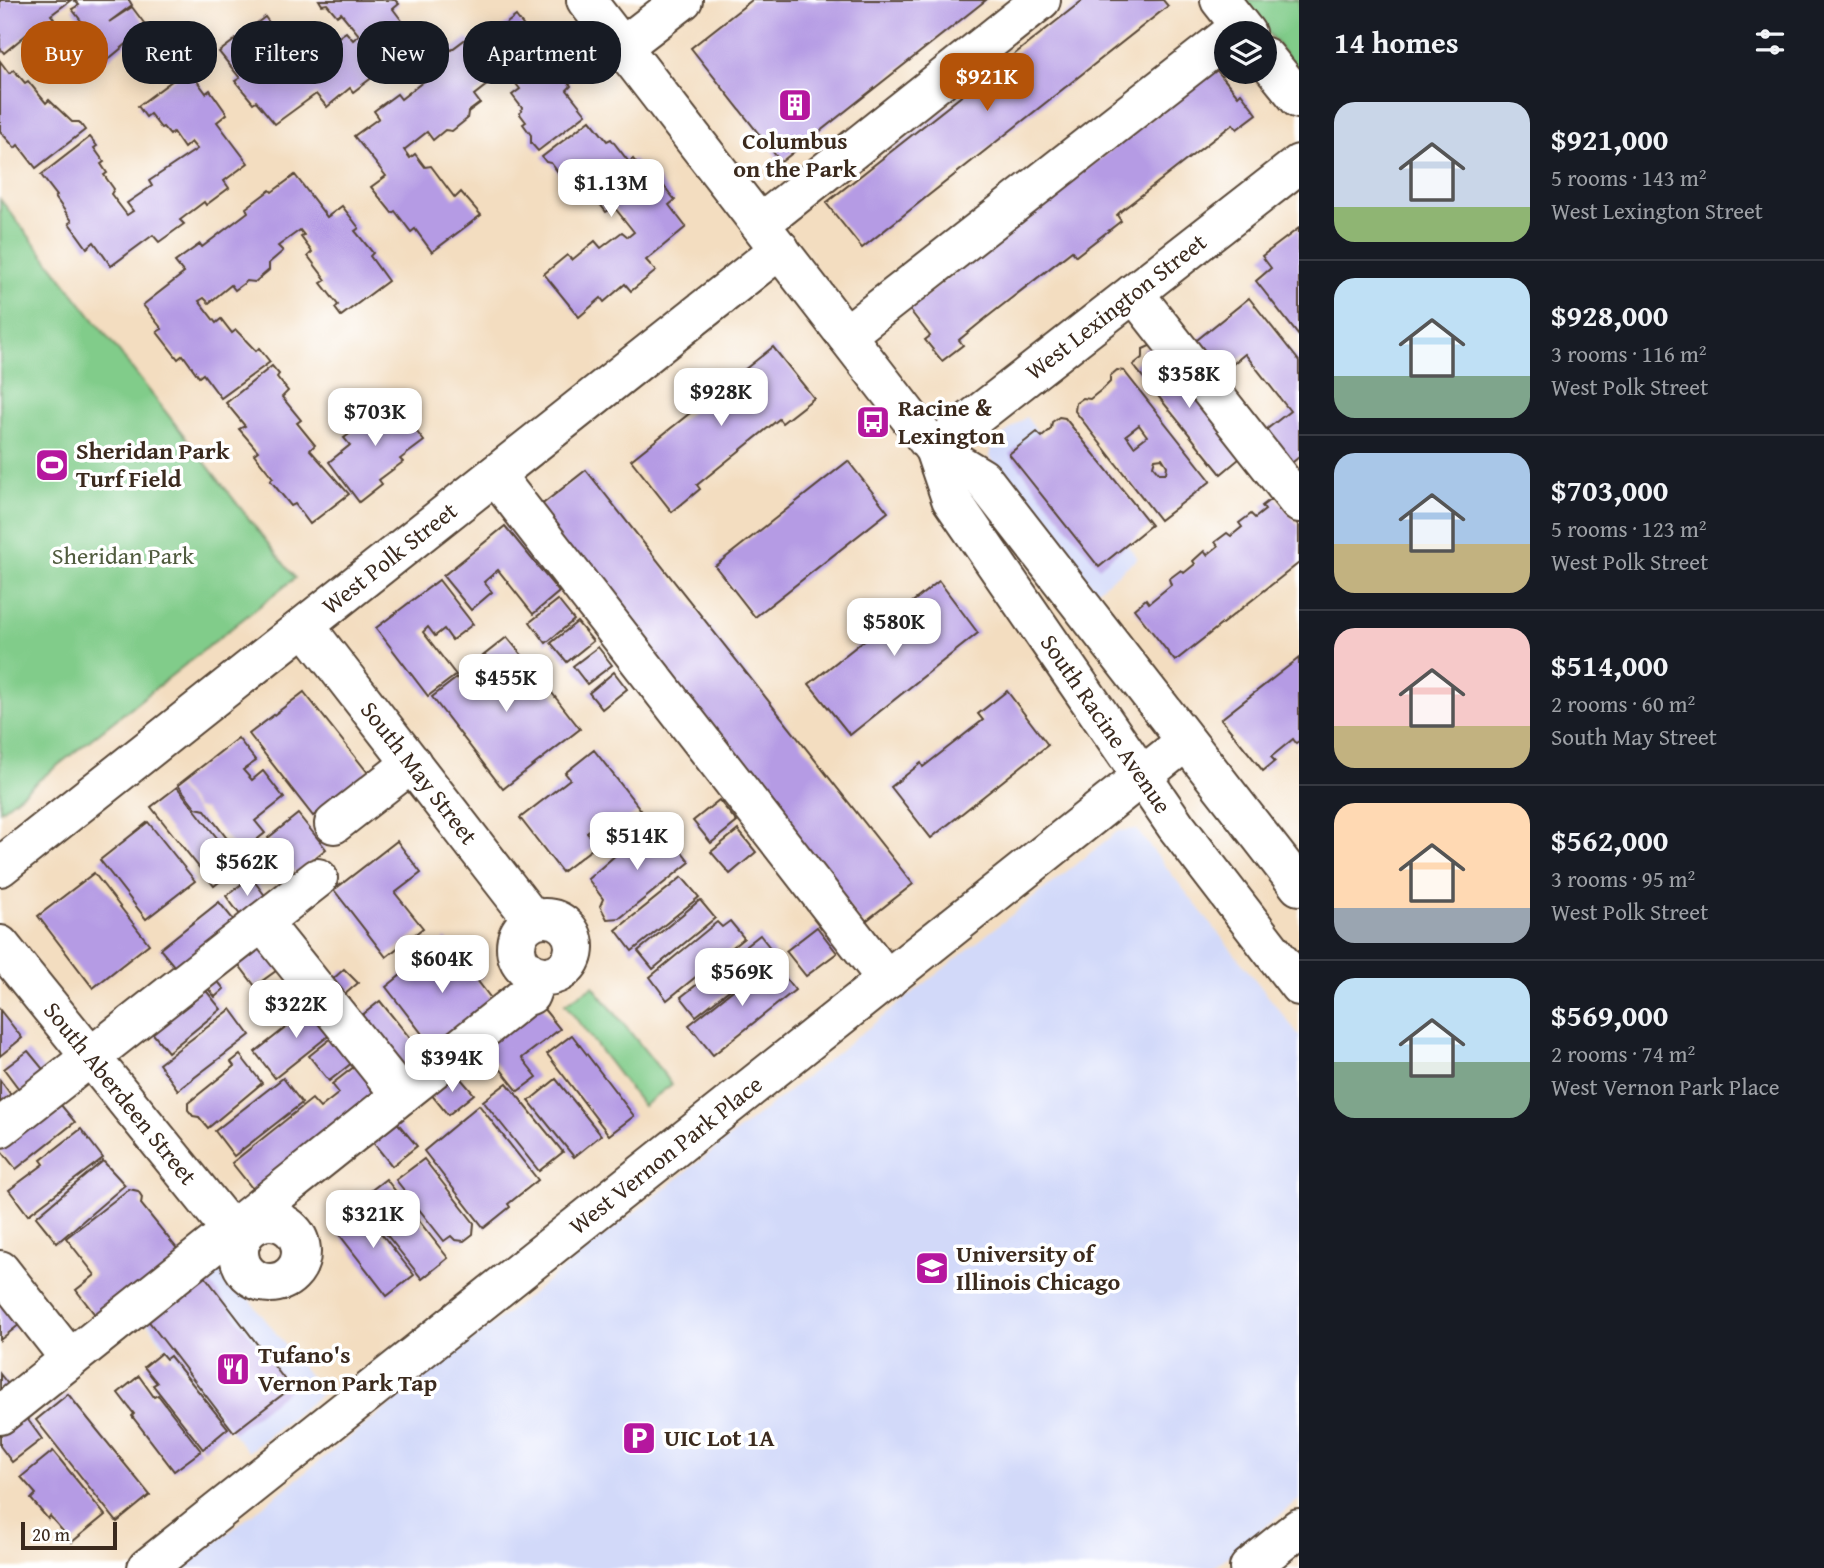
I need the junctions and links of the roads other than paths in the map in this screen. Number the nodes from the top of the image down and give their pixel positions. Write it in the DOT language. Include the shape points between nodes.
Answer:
graph roads {
  1 [pos="586,0"];
  2 [pos="683,0"];
  3 [pos="1041,0"];
  4 [pos="1214,41"];
  5 [pos="622,47"];
  6 [pos="1277,72"];
  7 [pos="1299,99"];
  8 [pos="1299,164"];
  9 [pos="770,237"];
  10 [pos="1134,293"];
  11 [pos="846,335"];
  12 [pos="934,449"];
  13 [pos="495,475"];
  14 [pos="1299,503"];
  15 [pos="305,626"];
  16 [pos="1185,742"];
  17 [pos="412,763"];
  18 [pos="1142,777"];
  19 [pos="334,824"];
  20 [pos="1292,863"];
  21 [pos="0,867"];
  22 [pos="318,878"];
  23 [pos="262,922"];
  24 [pos="0,945"];
  25 [pos="887,980"];
  26 [pos="1299,986"];
  27 [pos="90,1057"];
  28 [pos="401,1095"];
  29 [pos="0,1128"];
  30 [pos="237,1234"];
  31 [pos="0,1270"];
  32 [pos="70,1359"];
  33 [pos="0,1415"];
  34 [pos="1299,1528"];
  35 [pos="147,1568"];
  36 [pos="1248,1568"];
  1 -- 5 [label="street, South Racine Avenue"];
  2 -- 5 [label="street"];
  3 -- 9 [label="street, West Polk Street"];
  4 -- 11 [label="street"];
  5 -- 9 [label="street, South Racine Avenue"];
  6 -- 7 [label="street"];
  8 -- 10 [label="street, West Lexington Street"];
  9 -- 11 [label="street, South Racine Avenue"];
  9 -- 13 [label="street, West Polk Street"];
  10 -- 12 [label="street, West Lexington Street"];
  10 -- 14 [label="street"];
  11 -- 12 [label="street, South Racine Avenue"];
  12 -- 16 [label="street, South Racine Avenue" via="982,478"];
  12 -- 18 [label="street, South Racine Avenue" via="951,499"];
  13 -- 15 [label="street, West Polk Street"];
  13 -- 25 [label="street"];
  15 -- 17 [label="street, South May Street"];
  15 -- 21 [label="street, West Polk Street"];
  16 -- 18 [label="street, West Vernon Park Place"];
  16 -- 20 [label="street, South Racine Avenue"];
  17 -- 19 [label="street"];
  17 -- 28 [label="street, South May Street" via="533,920 562,923 569,930 574,950 566,968 548,977 537,976 530,995"];
  18 -- 25 [label="street, West Vernon Park Place"];
  18 -- 26 [label="street, South Racine Avenue"];
  22 -- 23 [label="street"];
  23 -- 27 [label="street"];
  23 -- 28 [label="street"];
  24 -- 27 [label="street, South Aberdeen Street"];
  25 -- 35 [label="street, West Vernon Park Place"];
  27 -- 29 [label="street"];
  27 -- 30 [label="street, South Aberdeen Street"];
  28 -- 30 [label="street"];
  30 -- 32 [label="street"];
  31 -- 32 [label="street"];
  32 -- 33 [label="street"];
  34 -- 36 [label="street"];
}
